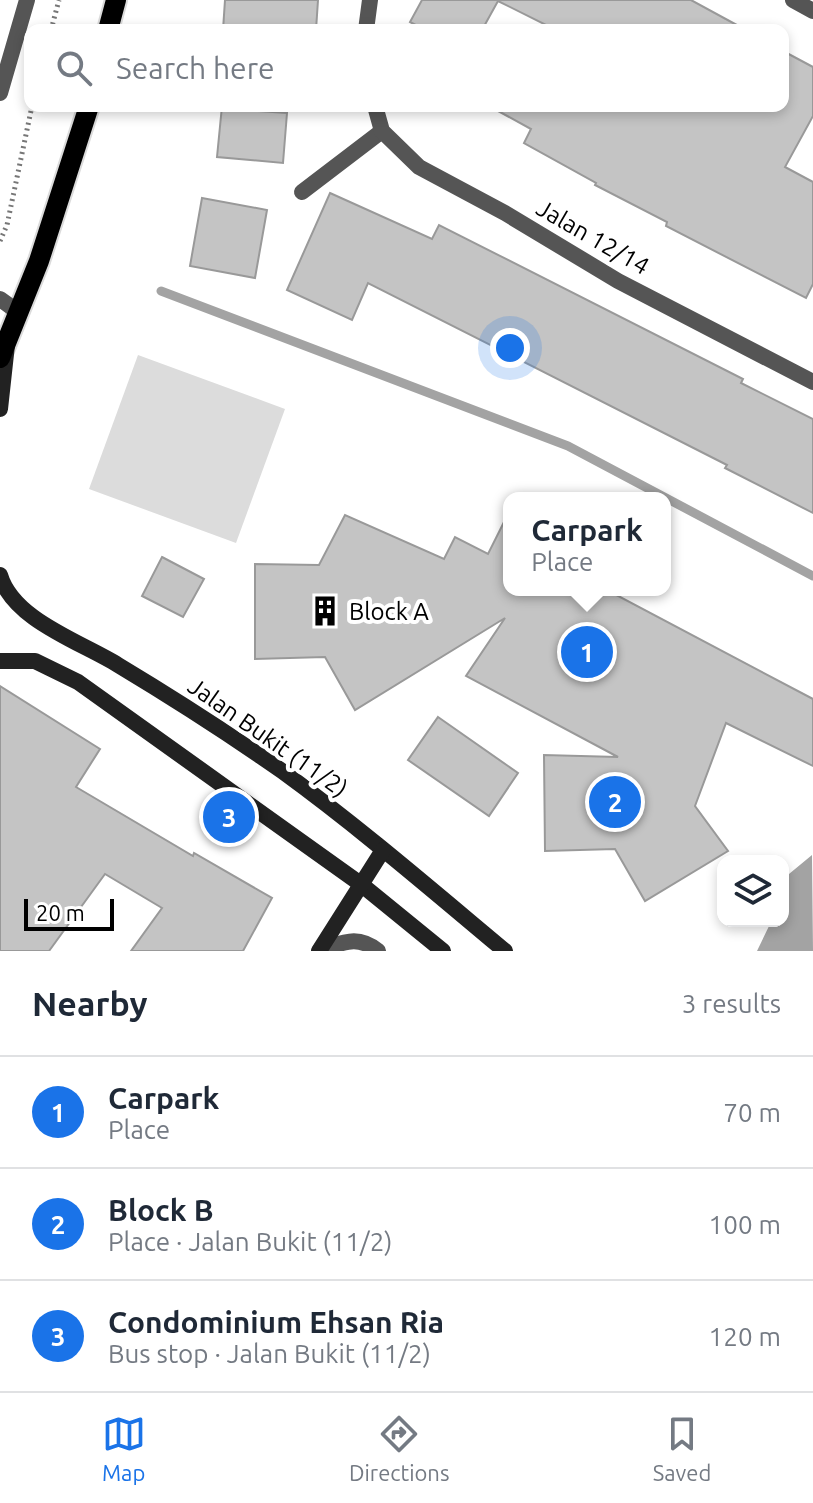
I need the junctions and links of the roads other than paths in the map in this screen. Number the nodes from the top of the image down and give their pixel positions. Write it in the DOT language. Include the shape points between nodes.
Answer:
graph roads {
  1 [pos="27,0"];
  2 [pos="116,0"];
  3 [pos="370,0"];
  4 [pos="793,0"];
  5 [pos="813,11"];
  6 [pos="110,24"];
  7 [pos="367,24"];
  8 [pos="0,93"];
  9 [pos="87,112"];
  10 [pos="377,112"];
  11 [pos="382,131"];
  12 [pos="302,192"];
  13 [pos="0,299"];
  14 [pos="18,312"];
  15 [pos="4,349"];
  16 [pos="813,382"];
  17 [pos="0,409"];
  18 [pos="0,575"];
  19 [pos="0,661"];
  20 [pos="383,850"];
  21 [pos="362,885"];
  22 [pos="320,951"];
  23 [pos="378,951"];
  24 [pos="443,951"];
  25 [pos="505,951"];
  1 -- 8 [label="street"];
  2 -- 6 [label="main road"];
  3 -- 7 [label="street"];
  4 -- 5 [label="street"];
  9 -- 14 [label="main road"];
  10 -- 11 [label="street"];
  11 -- 12 [label="street"];
  11 -- 16 [label="street, Jalan 12/14" via="419,167 618,281"];
  13 -- 14 [label="street"];
  14 -- 15 [label="main road"];
  15 -- 17 [label="street"];
  18 -- 20 [label="street, Jalan Bukit (11/2)" via="28,615 201,718 281,771"];
  19 -- 21 [label="street" via="35,661 78,682"];
  20 -- 21 [label="street"];
  20 -- 25 [label="street, Jalan Bukit (11/2)"];
  21 -- 22 [label="street"];
  21 -- 24 [label="street"];
  22 -- 23 [label="street" via="352,941 367,942"];
}
